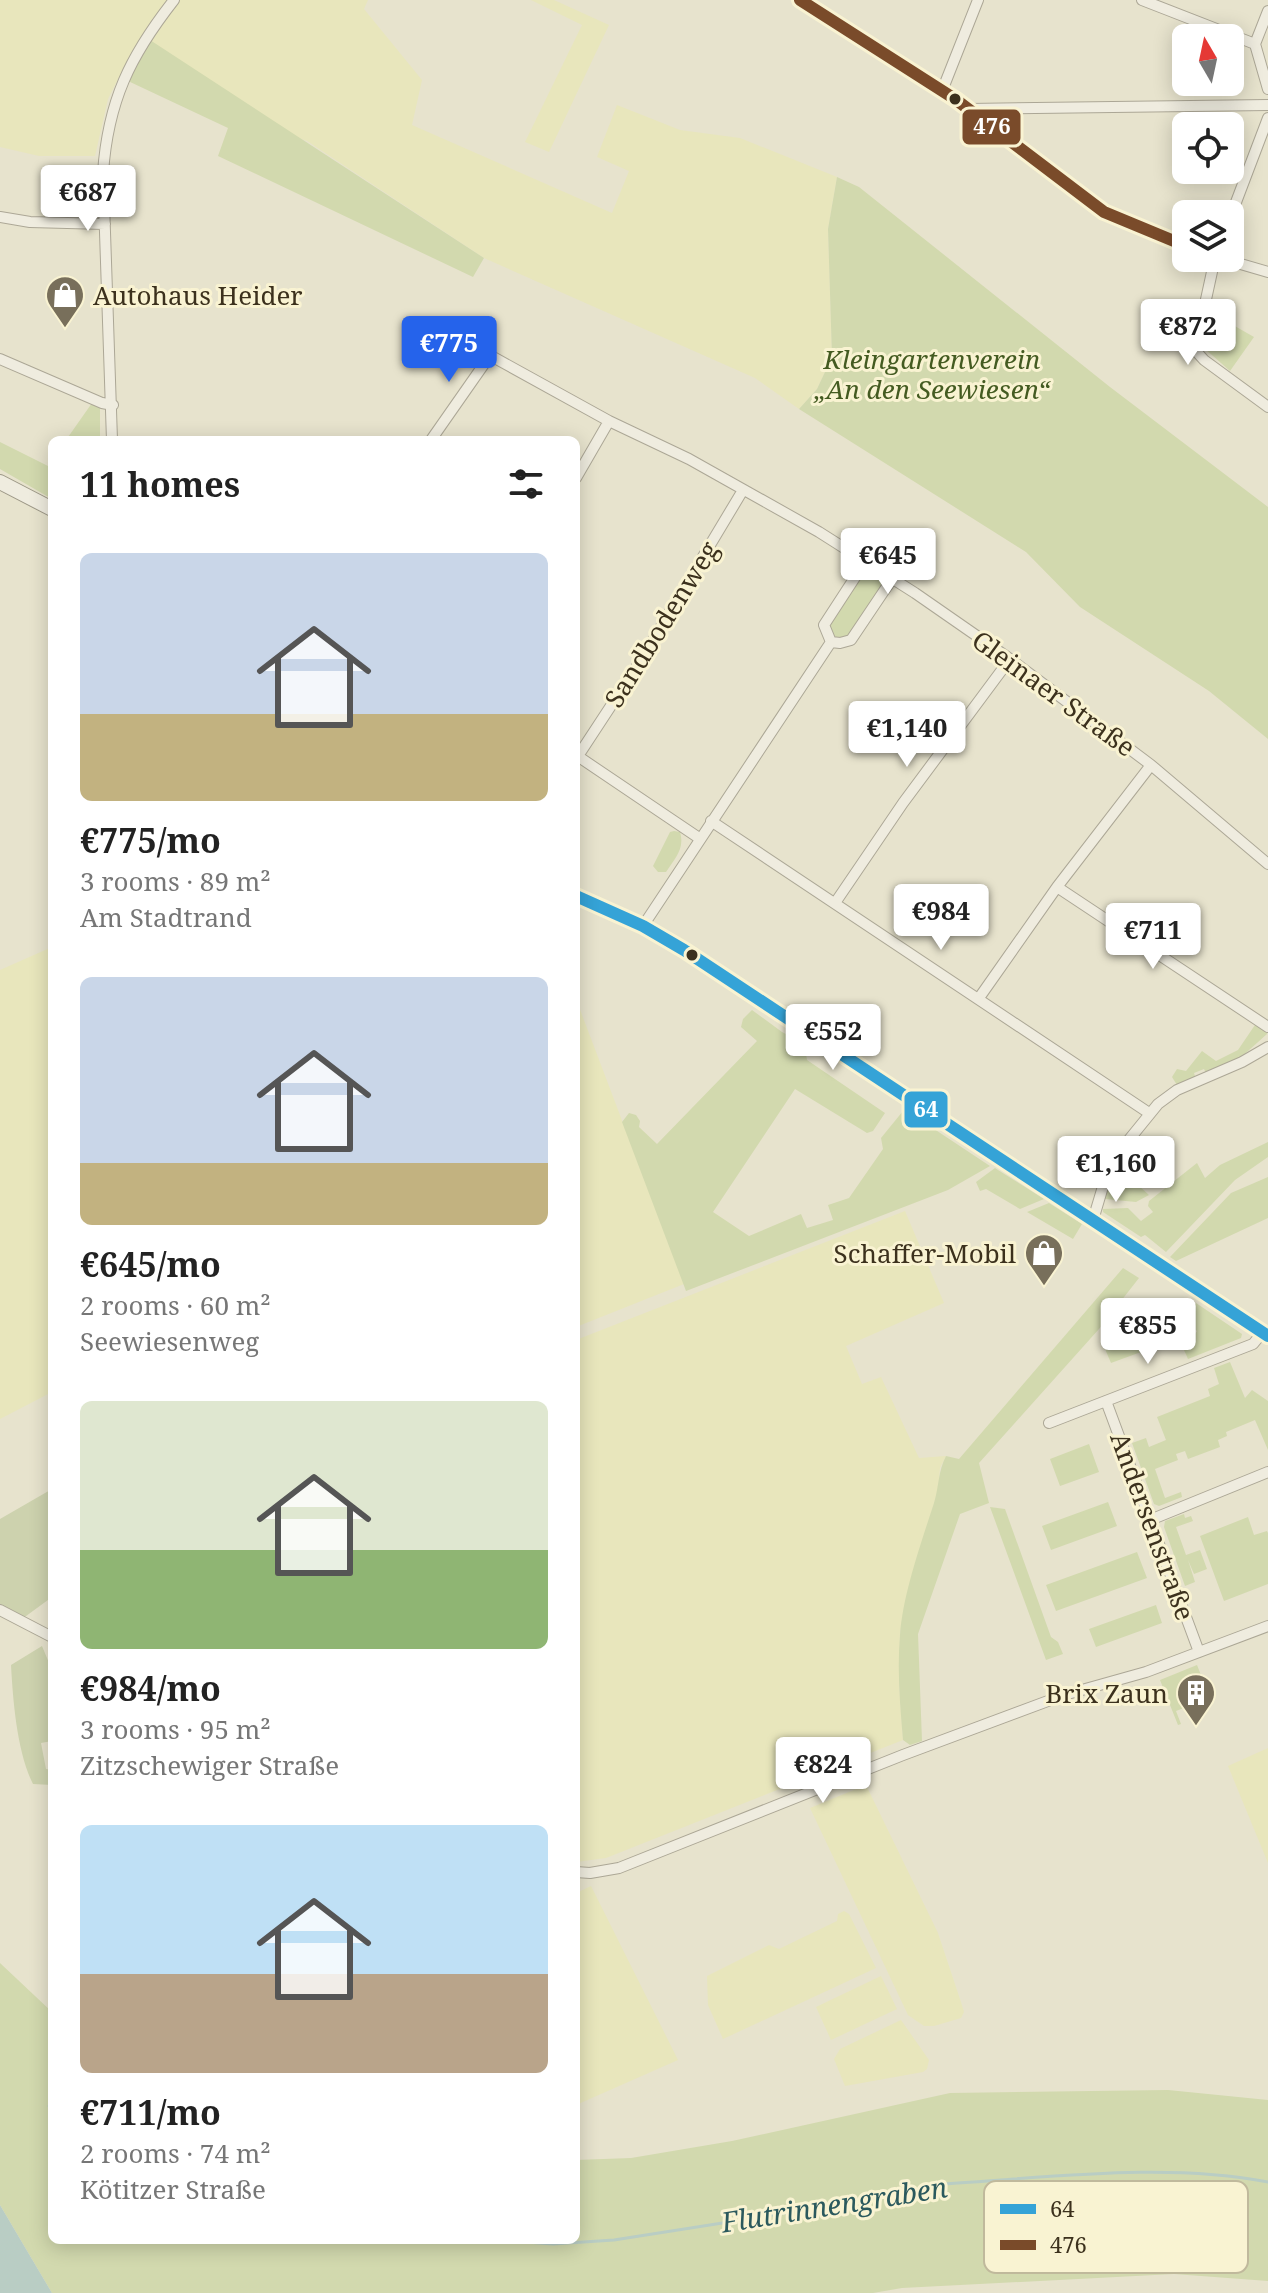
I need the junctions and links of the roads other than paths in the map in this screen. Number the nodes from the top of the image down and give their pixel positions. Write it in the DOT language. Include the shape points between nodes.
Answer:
graph roads {
  1 [pos="174,0"];
  2 [pos="800,0"];
  3 [pos="978,0"];
  4 [pos="1142,0"];
  5 [pos="1268,11"];
  6 [pos="1255,44"];
  7 [pos="1268,89"];
  8 [pos="942,91"];
  9 [pos="1268,105"];
  10 [pos="969,109"];
  11 [pos="1268,118"];
  12 [pos="1237,200"];
  13 [pos="0,217"];
  14 [pos="105,224"];
  15 [pos="1172,240"];
  16 [pos="1244,265"];
  17 [pos="1214,272"];
  18 [pos="1268,272"];
  19 [pos="0,359"];
  20 [pos="113,405"];
  21 [pos="1268,407"];
  22 [pos="609,421"];
  23 [pos="112,436"];
  24 [pos="434,436"];
  25 [pos="580,471"];
  26 [pos="0,482"];
  27 [pos="743,490"];
  28 [pos="48,507"];
  29 [pos="865,562"];
  30 [pos="892,579"];
  31 [pos="831,642"];
  32 [pos="1010,659"];
  33 [pos="580,751"];
  34 [pos="580,757"];
  35 [pos="1151,765"];
  36 [pos="711,821"];
  37 [pos="699,838"];
  38 [pos="1268,864"];
  39 [pos="1057,887"];
  40 [pos="580,898"];
  41 [pos="835,903"];
  42 [pos="643,926"];
  43 [pos="979,998"];
  44 [pos="1268,1027"];
  45 [pos="1268,1047"];
  46 [pos="1149,1113"];
  47 [pos="1093,1220"];
  48 [pos="1265,1334"];
  49 [pos="1106,1401"];
  50 [pos="1049,1423"];
  51 [pos="1268,1472"];
  52 [pos="1150,1520"];
  53 [pos="0,1610"];
  54 [pos="1268,1626"];
  55 [pos="48,1635"];
  56 [pos="1199,1652"];
  57 [pos="580,1872"];
  1 -- 14 [label="street" via="141,45 111,112 103,173"];
  2 -- 8 [label="street"];
  3 -- 8 [label="street"];
  4 -- 6 [label="street"];
  5 -- 6 [label="street"];
  6 -- 7 [label="street"];
  8 -- 10 [label="street"];
  9 -- 10 [label="street"];
  10 -- 15 [label="street" via="1095,206"];
  11 -- 12 [label="street"];
  13 -- 14 [label="street"];
  14 -- 20 [label="street"];
  16 -- 18 [label="street"];
  17 -- 21 [label="street" via="1195,350"];
  19 -- 20 [label="street"];
  20 -- 23 [label="street"];
  22 -- 24 [label="street, Gleinaer Straße" via="491,356"];
  22 -- 25 [label="street"];
  22 -- 27 [label="street, Gleinaer Straße"];
  26 -- 28 [label="street"];
  27 -- 29 [label="street, Gleinaer Straße"];
  27 -- 33 [label="street, Sandbodenweg"];
  29 -- 30 [label="street, Gleinaer Straße"];
  29 -- 31 [label="street" via="824,625"];
  30 -- 31 [label="street" via="851,640"];
  30 -- 32 [label="street, Gleinaer Straße"];
  31 -- 36 [label="street"];
  32 -- 35 [label="street, Gleinaer Straße"];
  32 -- 41 [label="street"];
  34 -- 37 [label="street"];
  35 -- 38 [label="street, Gleinaer Straße"];
  35 -- 39 [label="street"];
  36 -- 37 [label="street"];
  36 -- 41 [label="street"];
  37 -- 42 [label="street"];
  39 -- 43 [label="street"];
  39 -- 44 [label="street"];
  40 -- 42 [label="street"];
  41 -- 43 [label="street"];
  42 -- 47 [label="street"];
  43 -- 46 [label="street"];
  45 -- 46 [label="street" via="1177,1090"];
  46 -- 47 [label="street" via="1110,1163"];
  47 -- 48 [label="street"];
  48 -- 49 [label="street" via="1253,1344"];
  49 -- 50 [label="street"];
  49 -- 52 [label="street, Andersenstraße"];
  51 -- 52 [label="street"];
  52 -- 56 [label="street, Andersenstraße"];
  53 -- 55 [label="street"];
  54 -- 56 [label="street"];
  56 -- 57 [label="street" via="1064,1695 619,1868"];
}
